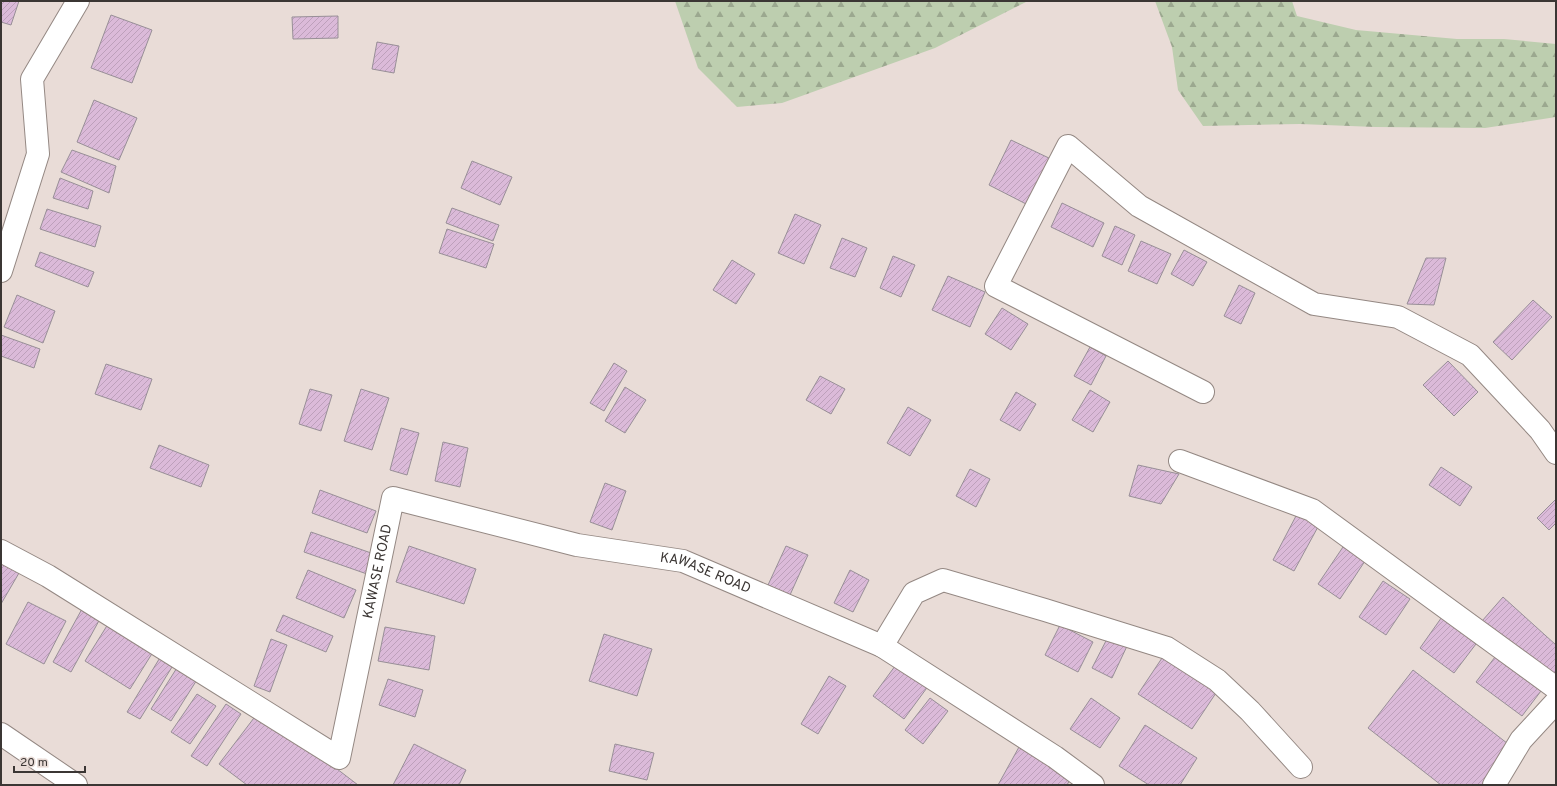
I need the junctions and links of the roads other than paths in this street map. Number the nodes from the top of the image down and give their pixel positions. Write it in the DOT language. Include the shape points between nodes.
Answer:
graph roads {
  1 [pos="78,1"];
  2 [pos="1,271"];
  3 [pos="1203,392"];
  4 [pos="1556,453"];
  5 [pos="1180,461"];
  6 [pos="1,551"];
  7 [pos="882,646"];
  8 [pos="1556,688"];
  9 [pos="1556,702"];
  10 [pos="1,734"];
  11 [pos="1301,767"];
  12 [pos="1081,782"];
  13 [pos="76,785"];
  14 [pos="1494,785"];
  1 -- 2 [label="main road" via="32,79 38,154"];
  3 -- 4 [label="main road" via="996,286 1068,146 1139,206 1314,304 1398,317 1470,355 1540,430"];
  5 -- 8 [label="main road" via="1312,510"];
  6 -- 7 [label="main road, KAWASE ROAD" via="48,576 339,758 393,498 577,545 683,562"];
  7 -- 11 [label="main road" via="914,593 943,580 965,586 1167,648 1217,680 1250,711"];
  7 -- 12 [label="main road" via="1055,757"];
  9 -- 14 [label="main road" via="1521,740"];
  10 -- 13 [label="main road"];
}
